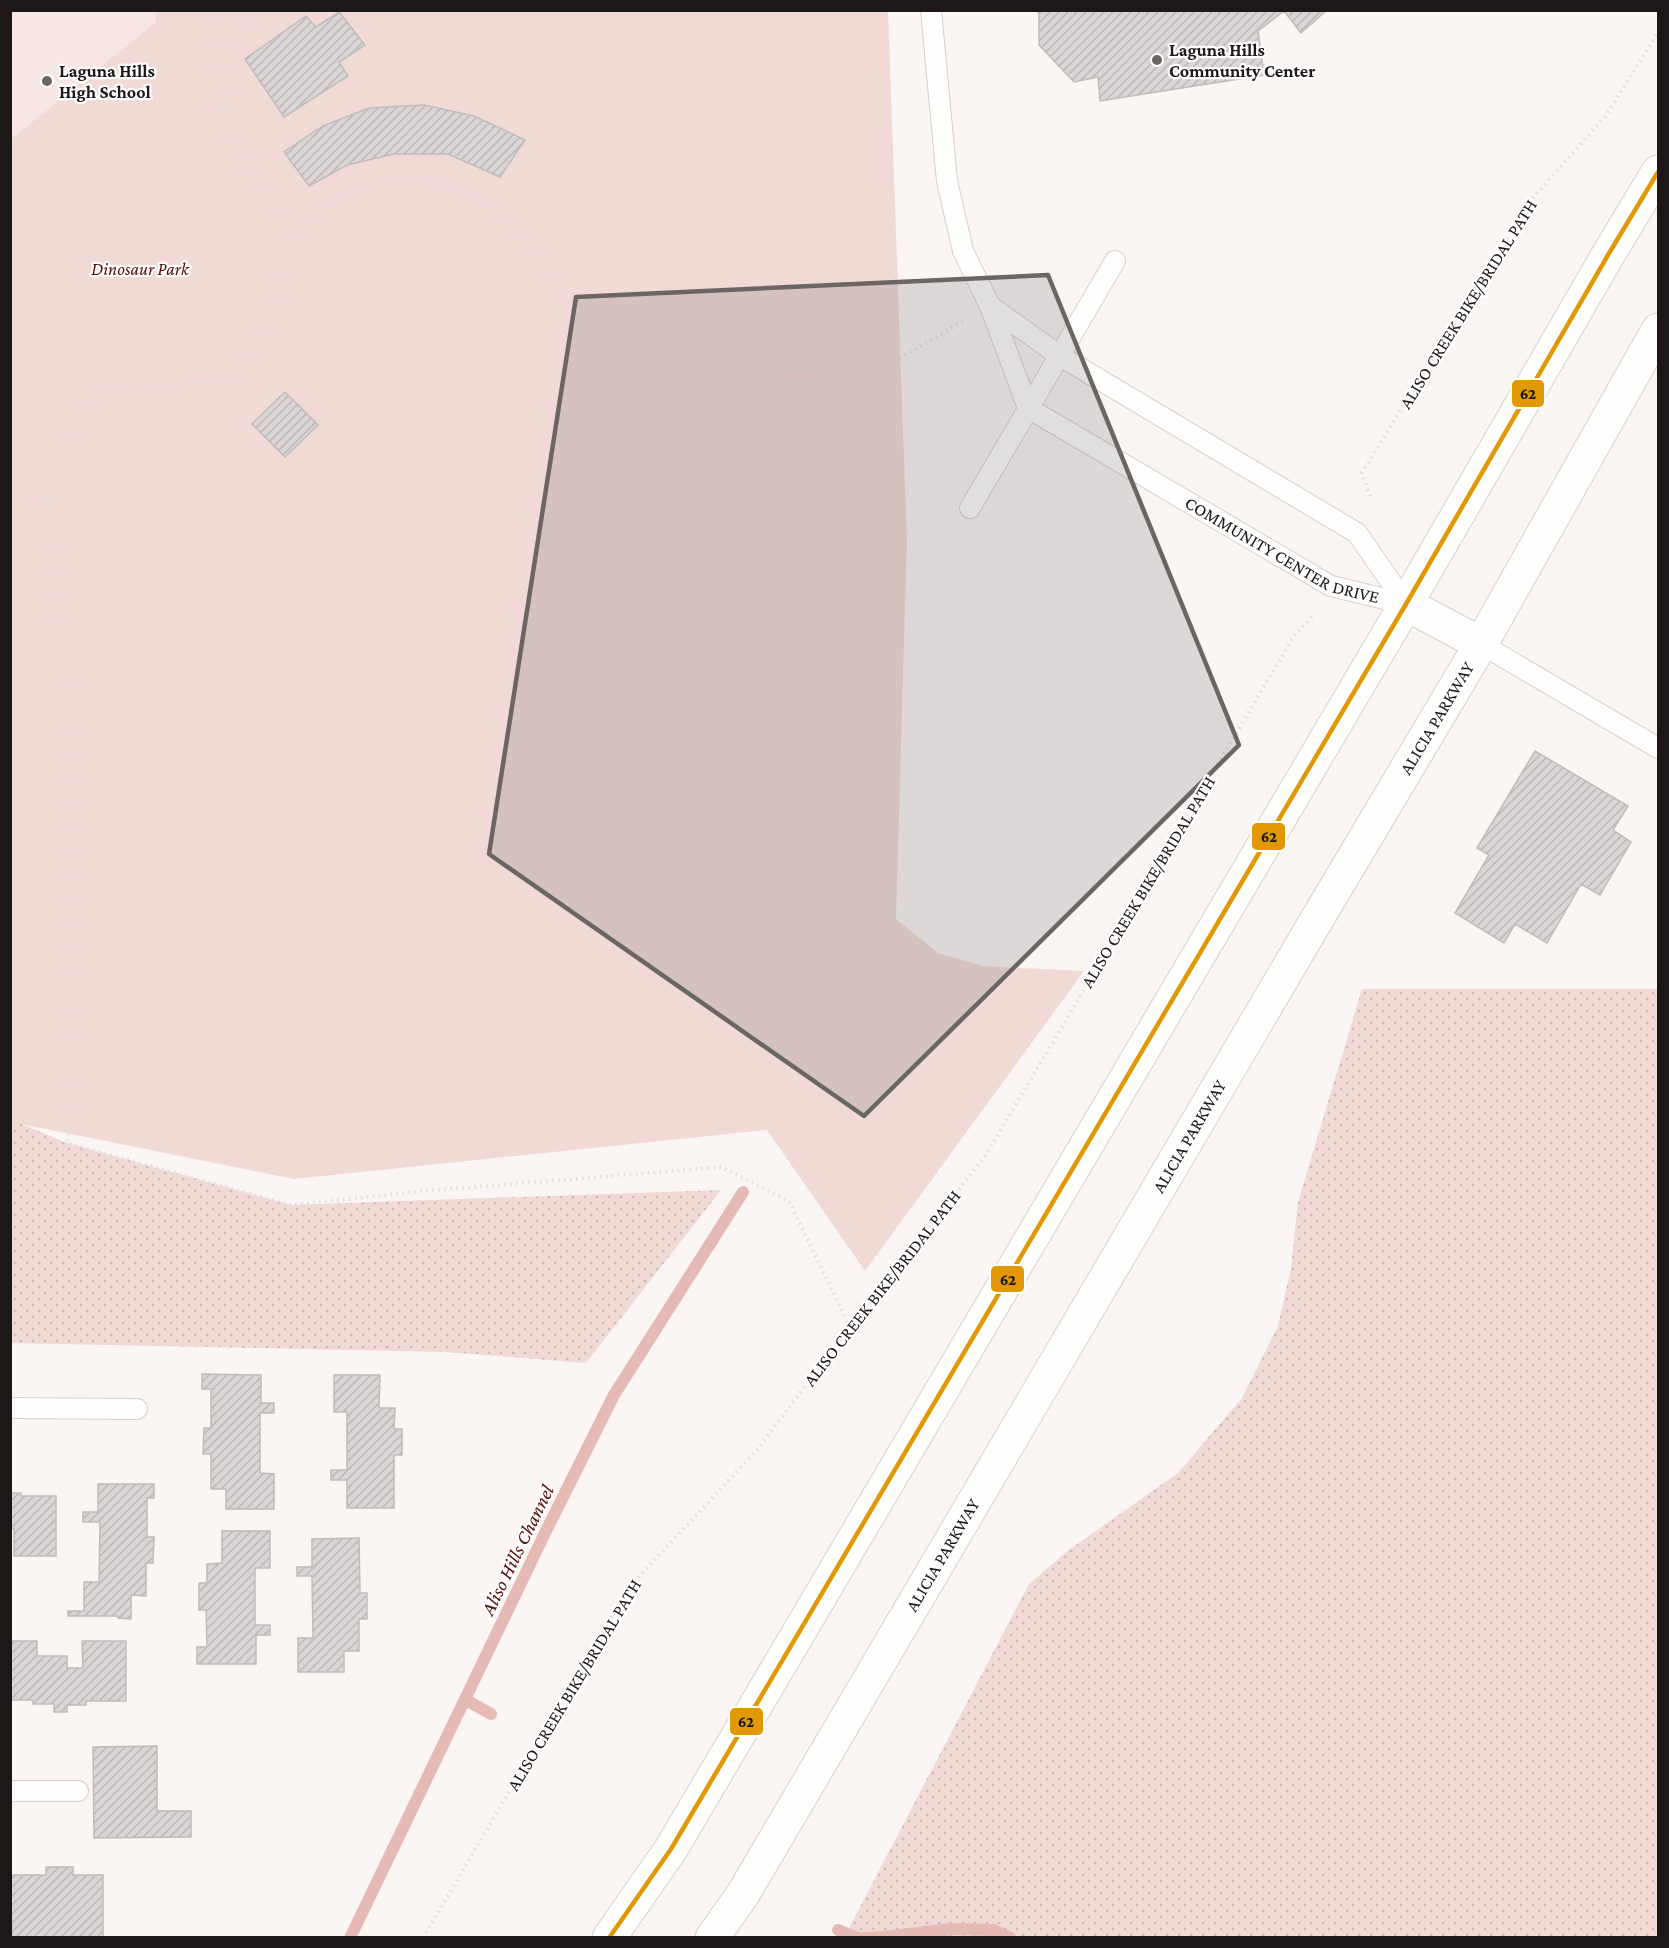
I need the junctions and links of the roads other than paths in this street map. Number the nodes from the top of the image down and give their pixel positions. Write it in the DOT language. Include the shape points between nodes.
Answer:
graph roads {
  1 [pos="931,10"];
  2 [pos="1659,172"];
  3 [pos="1115,261"];
  4 [pos="990,306"];
  5 [pos="1659,330"];
  6 [pos="1060,356"];
  7 [pos="1029,408"];
  8 [pos="970,508"];
  9 [pos="1406,604"];
  10 [pos="1481,644"];
  11 [pos="1659,748"];
  12 [pos="10,1408"];
  13 [pos="137,1408"];
  14 [pos="10,1791"];
  15 [pos="78,1791"];
  16 [pos="609,1938"];
  17 [pos="712,1938"];
  1 -- 4 [label="lane" via="947,181 963,251"];
  2 -- 9 [label="main road"];
  3 -- 6 [label="lane"];
  4 -- 6 [label="lane, COMMUNITY CENTER DRIVE"];
  4 -- 7 [label="lane"];
  5 -- 10 [label="main road, ALICIA PARKWAY"];
  6 -- 7 [label="lane"];
  6 -- 9 [label="lane, COMMUNITY CENTER DRIVE" via="1357,532"];
  7 -- 8 [label="lane"];
  7 -- 9 [label="lane, COMMUNITY CENTER DRIVE" via="1331,586"];
  9 -- 10 [label="main road"];
  9 -- 16 [label="main road" via="671,1849"];
  10 -- 11 [label="lane"];
  10 -- 17 [label="main road, ALICIA PARKWAY" via="742,1894"];
  12 -- 13 [label="lane"];
  14 -- 15 [label="lane"];
}
